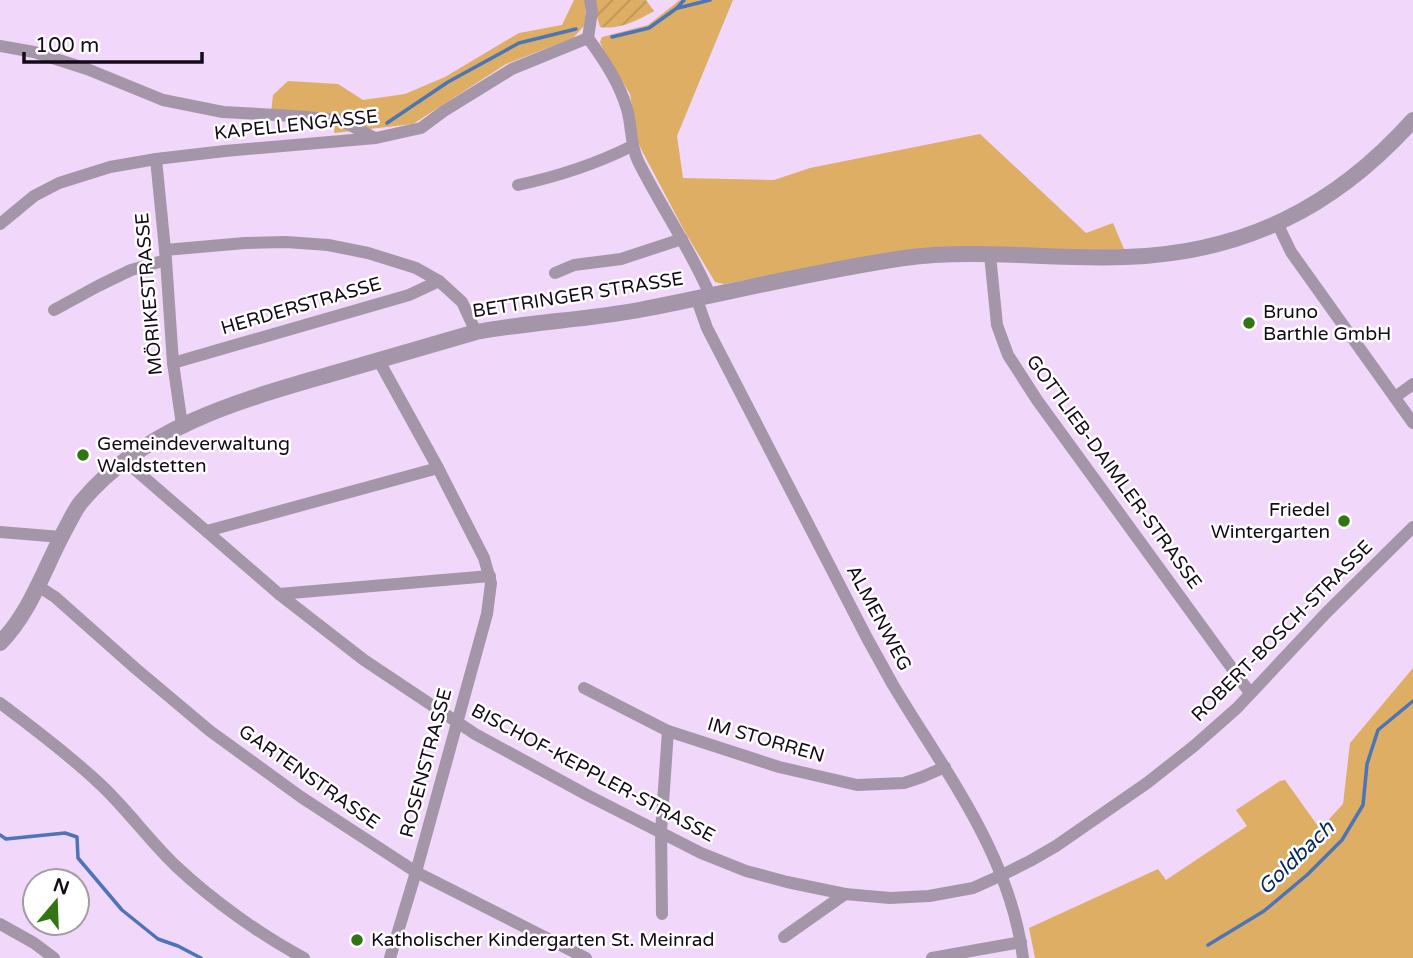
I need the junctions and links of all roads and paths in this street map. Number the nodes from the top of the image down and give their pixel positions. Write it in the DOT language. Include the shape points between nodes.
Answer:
graph roads {
  1 [pos="590,0"];
  2 [pos="588,38"];
  3 [pos="0,46"];
  4 [pos="1413,120"];
  5 [pos="376,138"];
  6 [pos="632,146"];
  7 [pos="156,159"];
  8 [pos="518,185"];
  9 [pos="0,224"];
  10 [pos="1278,225"];
  11 [pos="682,239"];
  12 [pos="166,255"];
  13 [pos="990,255"];
  14 [pos="555,273"];
  15 [pos="439,281"];
  16 [pos="703,296"];
  17 [pos="54,310"];
  18 [pos="476,331"];
  19 [pos="379,361"];
  20 [pos="173,363"];
  21 [pos="1413,384"];
  22 [pos="1395,397"];
  23 [pos="1413,423"];
  24 [pos="183,425"];
  25 [pos="124,460"];
  26 [pos="438,468"];
  27 [pos="1413,527"];
  28 [pos="207,531"];
  29 [pos="0,532"];
  30 [pos="61,537"];
  31 [pos="490,576"];
  32 [pos="38,586"];
  33 [pos="279,594"];
  34 [pos="0,643"];
  35 [pos="584,688"];
  36 [pos="1250,694"];
  37 [pos="0,703"];
  38 [pos="457,723"];
  39 [pos="668,730"];
  40 [pos="945,767"];
  41 [pos="661,832"];
  42 [pos="416,872"];
  43 [pos="1002,876"];
  44 [pos="845,894"];
  45 [pos="662,914"];
  46 [pos="0,924"];
  47 [pos="784,937"];
  48 [pos="1021,942"];
  49 [pos="34,943"];
  50 [pos="38,958"];
  51 [pos="54,958"];
  52 [pos="304,958"];
  53 [pos="390,958"];
  54 [pos="586,958"];
  55 [pos="932,958"];
  56 [pos="1023,958"];
  1 -- 2 [label="street"];
  2 -- 5 [label="street, KAPELLENGASSE" via="512,69 421,128"];
  2 -- 6 [label="street, ALMENWEG" via="620,88"];
  3 -- 5 [label="street" via="87,69 163,100 223,112 340,120"];
  4 -- 10 [label="street, BETTRINGER STRASSE" via="1359,172"];
  5 -- 7 [label="street, KAPELLENGASSE"];
  6 -- 8 [label="street" via="555,177"];
  6 -- 11 [label="street, ALMENWEG"];
  7 -- 9 [label="street, KAPELLENGASSE" via="59,183 34,196"];
  7 -- 12 [label="street, MÖRIKESTRASSE"];
  10 -- 13 [label="street, BETTRINGER STRASSE" via="1174,253"];
  10 -- 22 [label="street" via="1291,252"];
  11 -- 14 [label="street" via="621,259 575,265"];
  11 -- 16 [label="street, ALMENWEG" via="702,276"];
  12 -- 15 [label="street" via="245,243 328,245 416,268"];
  12 -- 17 [label="street"];
  12 -- 20 [label="street, MÖRIKESTRASSE"];
  13 -- 16 [label="street, BETTRINGER STRASSE" via="906,258"];
  13 -- 36 [label="street, GOTTLIEB-DAIMLER-STRASSE" via="997,325 1008,355"];
  15 -- 18 [label="street" via="462,302"];
  15 -- 20 [label="street, HERDERSTRASSE" via="409,295"];
  16 -- 18 [label="street, BETTRINGER STRASSE" via="579,320"];
  16 -- 40 [label="street, ALMENWEG" via="707,328 848,602"];
  18 -- 19 [label="street, BETTRINGER STRASSE"];
  19 -- 24 [label="street, BETTRINGER STRASSE" via="250,397"];
  19 -- 26 [label="street"];
  20 -- 24 [label="street, MÖRIKESTRASSE"];
  21 -- 22 [label="street"];
  22 -- 23 [label="street"];
  24 -- 25 [label="street, BETTRINGER STRASSE"];
  25 -- 28 [label="street, BISCHOF-KEPPLER-STRASSE"];
  25 -- 30 [label="street, BETTRINGER STRASSE" via="79,504"];
  26 -- 28 [label="street"];
  26 -- 31 [label="street"];
  27 -- 36 [label="street, ROBERT-BOSCH-STRASSE"];
  28 -- 33 [label="street, BISCHOF-KEPPLER-STRASSE"];
  29 -- 30 [label="street"];
  30 -- 32 [label="street, BETTRINGER STRASSE"];
  31 -- 33 [label="street"];
  31 -- 38 [label="street, ROSENSTRASSE" via="486,614"];
  32 -- 34 [label="street, BETTRINGER STRASSE"];
  32 -- 42 [label="street, GARTENSTRASSE" via="210,732"];
  33 -- 38 [label="street, BISCHOF-KEPPLER-STRASSE" via="364,660"];
  35 -- 39 [label="street, IM STORREN"];
  36 -- 43 [label="street, ROBERT-BOSCH-STRASSE" via="1147,783 1056,846"];
  37 -- 52 [label="street" via="101,785 197,884"];
  38 -- 41 [label="street, BISCHOF-KEPPLER-STRASSE"];
  38 -- 42 [label="street, ROSENSTRASSE"];
  39 -- 40 [label="street, IM STORREN" via="779,767 857,785 904,783"];
  39 -- 41 [label="street"];
  40 -- 43 [label="street, ALMENWEG"];
  41 -- 44 [label="street, BISCHOF-KEPPLER-STRASSE" via="746,871"];
  41 -- 45 [label="street"];
  42 -- 53 [label="street, ROSENSTRASSE"];
  42 -- 54 [label="street, GARTENSTRASSE"];
  43 -- 44 [label="street, BISCHOF-KEPPLER-STRASSE" via="973,888 929,896"];
  43 -- 48 [label="street, ALMENWEG"];
  44 -- 47 [label="street"];
  46 -- 49 [label="street"];
  48 -- 55 [label="street"];
  48 -- 56 [label="street, ALMENWEG"];
  49 -- 50 [label="street"];
  49 -- 51 [label="street"];
}
